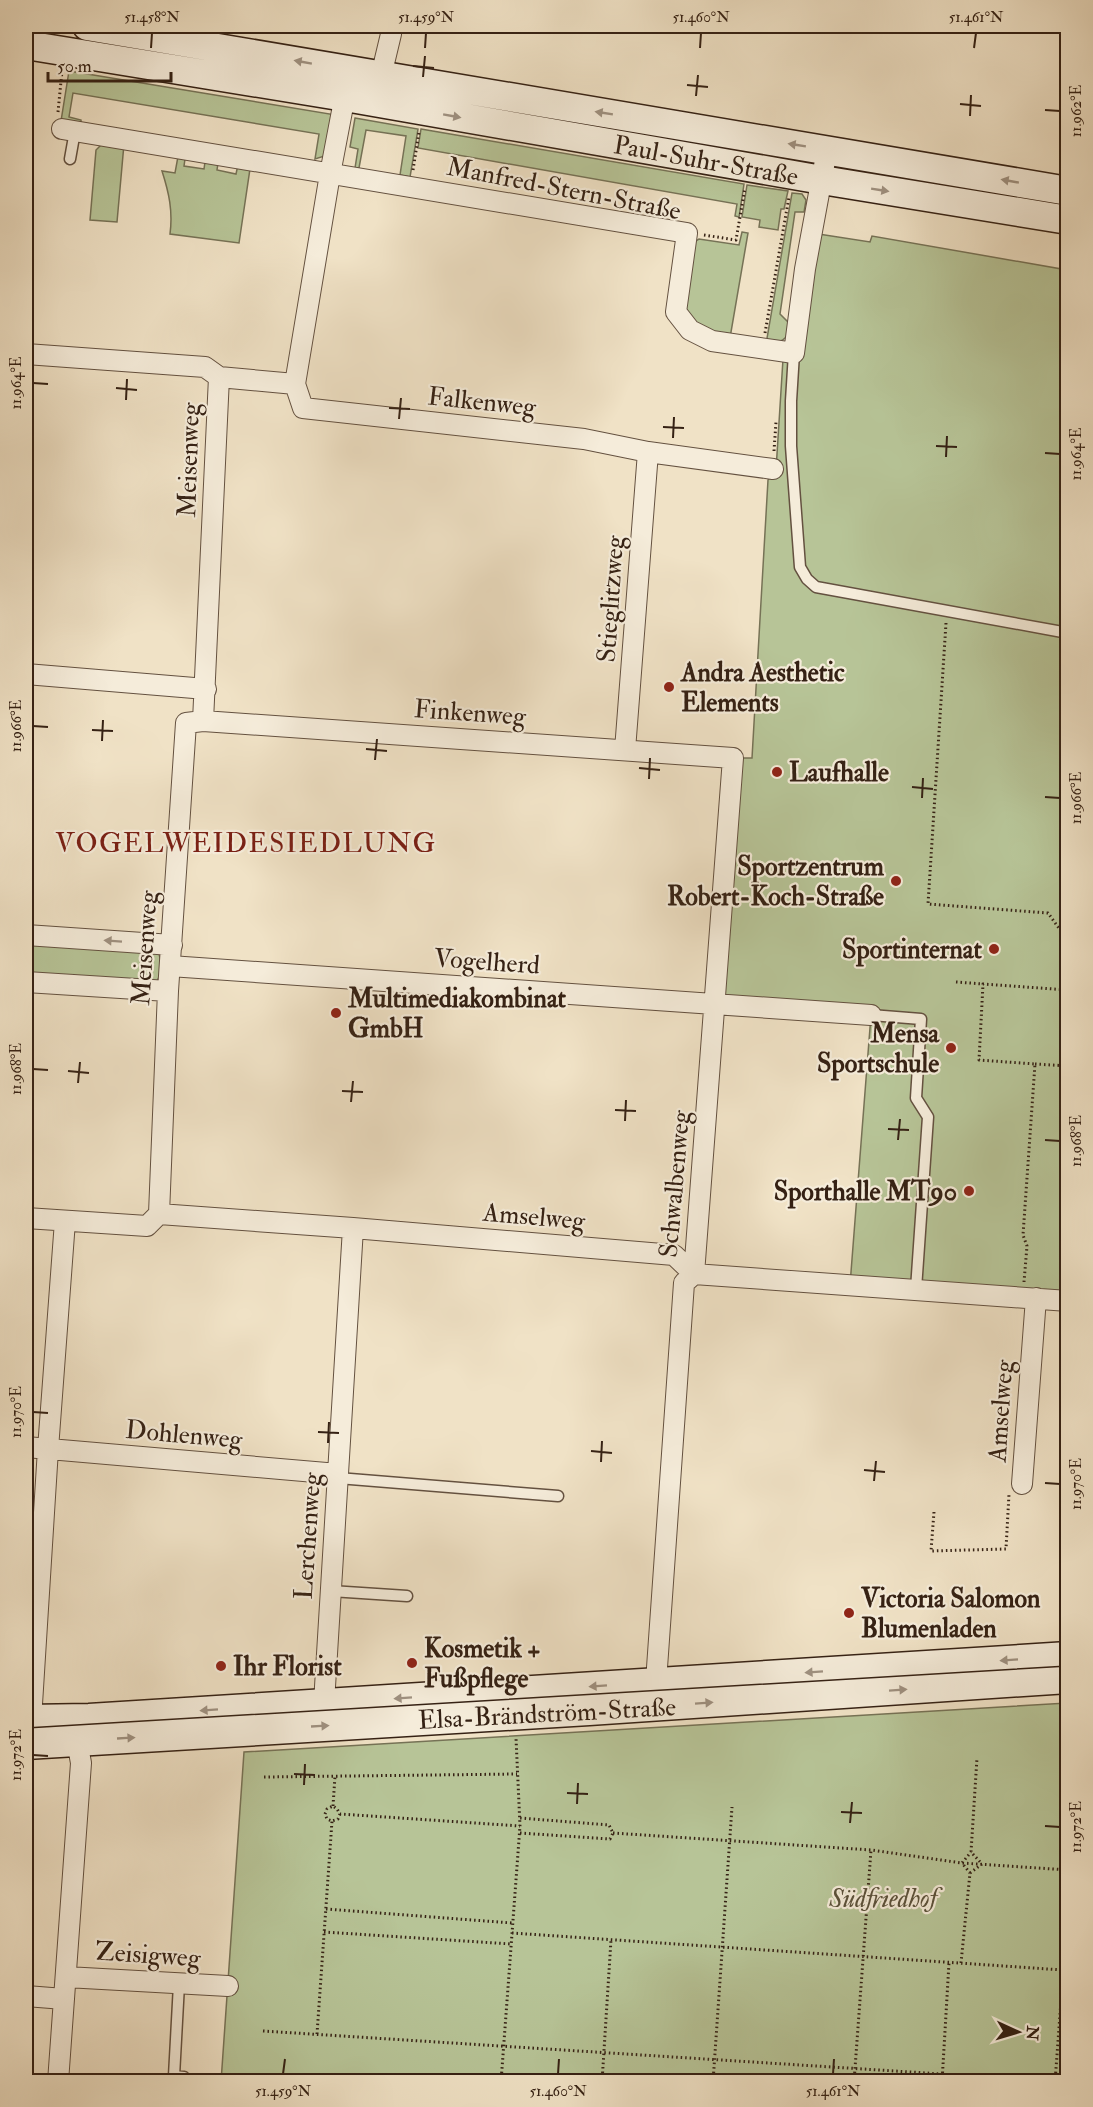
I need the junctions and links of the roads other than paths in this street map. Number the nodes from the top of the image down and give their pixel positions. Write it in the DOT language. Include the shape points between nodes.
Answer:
graph roads {
  1 [pos="87,26"];
  2 [pos="391,34"];
  3 [pos="26,45"];
  4 [pos="381,76"];
  5 [pos="348,84"];
  6 [pos="68,130"];
  7 [pos="827,150"];
  8 [pos="70,159"];
  9 [pos="330,174"];
  10 [pos="822,180"];
  11 [pos="1068,191"];
  12 [pos="1068,220"];
  13 [pos="794,353"];
  14 [pos="26,354"];
  15 [pos="219,377"];
  16 [pos="295,384"];
  17 [pos="648,452"];
  18 [pos="773,469"];
  19 [pos="1068,633"];
  20 [pos="26,674"];
  21 [pos="206,689"];
  22 [pos="203,721"];
  23 [pos="626,750"];
  24 [pos="733,758"];
  25 [pos="26,935"];
  26 [pos="172,945"];
  27 [pos="170,966"];
  28 [pos="26,982"];
  29 [pos="168,991"];
  30 [pos="716,1003"];
  31 [pos="871,1015"];
  32 [pos="159,1214"];
  33 [pos="26,1218"];
  34 [pos="65,1221"];
  35 [pos="353,1228"];
  36 [pos="694,1274"];
  37 [pos="916,1289"];
  38 [pos="1029,1298"];
  39 [pos="1068,1301"];
  40 [pos="26,1447"];
  41 [pos="48,1449"];
  42 [pos="338,1476"];
  43 [pos="1022,1484"];
  44 [pos="558,1496"];
  45 [pos="331,1592"];
  46 [pos="407,1596"];
  47 [pos="1068,1656"];
  48 [pos="1068,1679"];
  49 [pos="656,1682"];
  50 [pos="324,1703"];
  51 [pos="27,1728"];
  52 [pos="77,1741"];
  53 [pos="66,1977"];
  54 [pos="179,1984"];
  55 [pos="228,1986"];
  56 [pos="26,1996"];
  57 [pos="64,1999"];
  58 [pos="184,2077"];
  59 [pos="58,2082"];
  5 -- 1 [label="street, Paul-Suhr-Straße, one-way"];
  2 -- 4 [label="street"];
  3 -- 5 [label="street, Paul-Suhr-Straße"];
  4 -- 5 [label="street, Paul-Suhr-Straße"];
  7 -- 4 [label="street, Paul-Suhr-Straße, one-way"];
  5 -- 9 [label="street"];
  5 -- 10 [label="street, Paul-Suhr-Straße, one-way"];
  6 -- 8 [label="lane"];
  6 -- 9 [label="street, Manfred-Stern-Straße"];
  7 -- 10 [label="street"];
  11 -- 7 [label="street, Paul-Suhr-Straße, one-way"];
  9 -- 13 [label="street, Manfred-Stern-Straße" via="687,233 676,312 690,330 712,341"];
  9 -- 16 [label="street"];
  10 -- 12 [label="street, Paul-Suhr-Straße, one-way"];
  10 -- 13 [label="street"];
  13 -- 19 [label="lane" via="791,446 800,567 807,579 816,587"];
  14 -- 15 [label="street" via="205,367"];
  15 -- 16 [label="street"];
  15 -- 21 [label="street, Meisenweg"];
  16 -- 17 [label="street, Falkenweg" via="303,408 584,439"];
  17 -- 18 [label="street, Falkenweg"];
  17 -- 23 [label="street, Stieglitzweg"];
  20 -- 21 [label="street"];
  21 -- 22 [label="street, Meisenweg"];
  22 -- 23 [label="street, Finkenweg"];
  22 -- 26 [label="street, Meisenweg" via="186,723"];
  23 -- 24 [label="street, Finkenweg"];
  24 -- 30 [label="street, Schwalbenweg"];
  26 -- 25 [label="street, one-way"];
  26 -- 27 [label="street, Meisenweg"];
  27 -- 29 [label="street, Meisenweg"];
  27 -- 30 [label="street, Vogelherd"];
  28 -- 29 [label="street"];
  29 -- 32 [label="street, Meisenweg"];
  30 -- 31 [label="street, Vogelherd"];
  30 -- 36 [label="street, Schwalbenweg"];
  31 -- 37 [label="lane" via="921,1019 916,1098 928,1118"];
  32 -- 34 [label="street, Amselweg" via="147,1226"];
  32 -- 35 [label="street, Amselweg"];
  33 -- 34 [label="street, Amselweg"];
  34 -- 41 [label="street"];
  35 -- 36 [label="street, Amselweg" via="674,1255"];
  35 -- 42 [label="street, Lerchenweg"];
  36 -- 37 [label="street"];
  36 -- 49 [label="street, Schwalbenweg" via="684,1283"];
  37 -- 38 [label="street"];
  38 -- 39 [label="street"];
  38 -- 43 [label="street, Amselweg"];
  40 -- 41 [label="street, Dohlenweg"];
  41 -- 42 [label="street, Dohlenweg"];
  41 -- 51 [label="street"];
  42 -- 44 [label="lane"];
  42 -- 45 [label="street, Lerchenweg"];
  45 -- 46 [label="lane"];
  45 -- 50 [label="street, Lerchenweg"];
  47 -- 49 [label="street, Elsa-Brändström-Straße, one-way"];
  52 -- 48 [label="street, Elsa-Brändström-Straße, one-way"];
  49 -- 50 [label="street, Elsa-Brändström-Straße, one-way"];
  50 -- 51 [label="street, Elsa-Brändström-Straße, one-way" via="89,1718"];
  51 -- 52 [label="street, Elsa-Brändström-Straße"];
  52 -- 53 [label="street" via="81,1763"];
  53 -- 54 [label="street, Zeisigweg"];
  53 -- 57 [label="street"];
  54 -- 55 [label="street, Zeisigweg"];
  54 -- 58 [label="lane" via="174,2076"];
  56 -- 57 [label="street"];
  57 -- 59 [label="street"];
}
